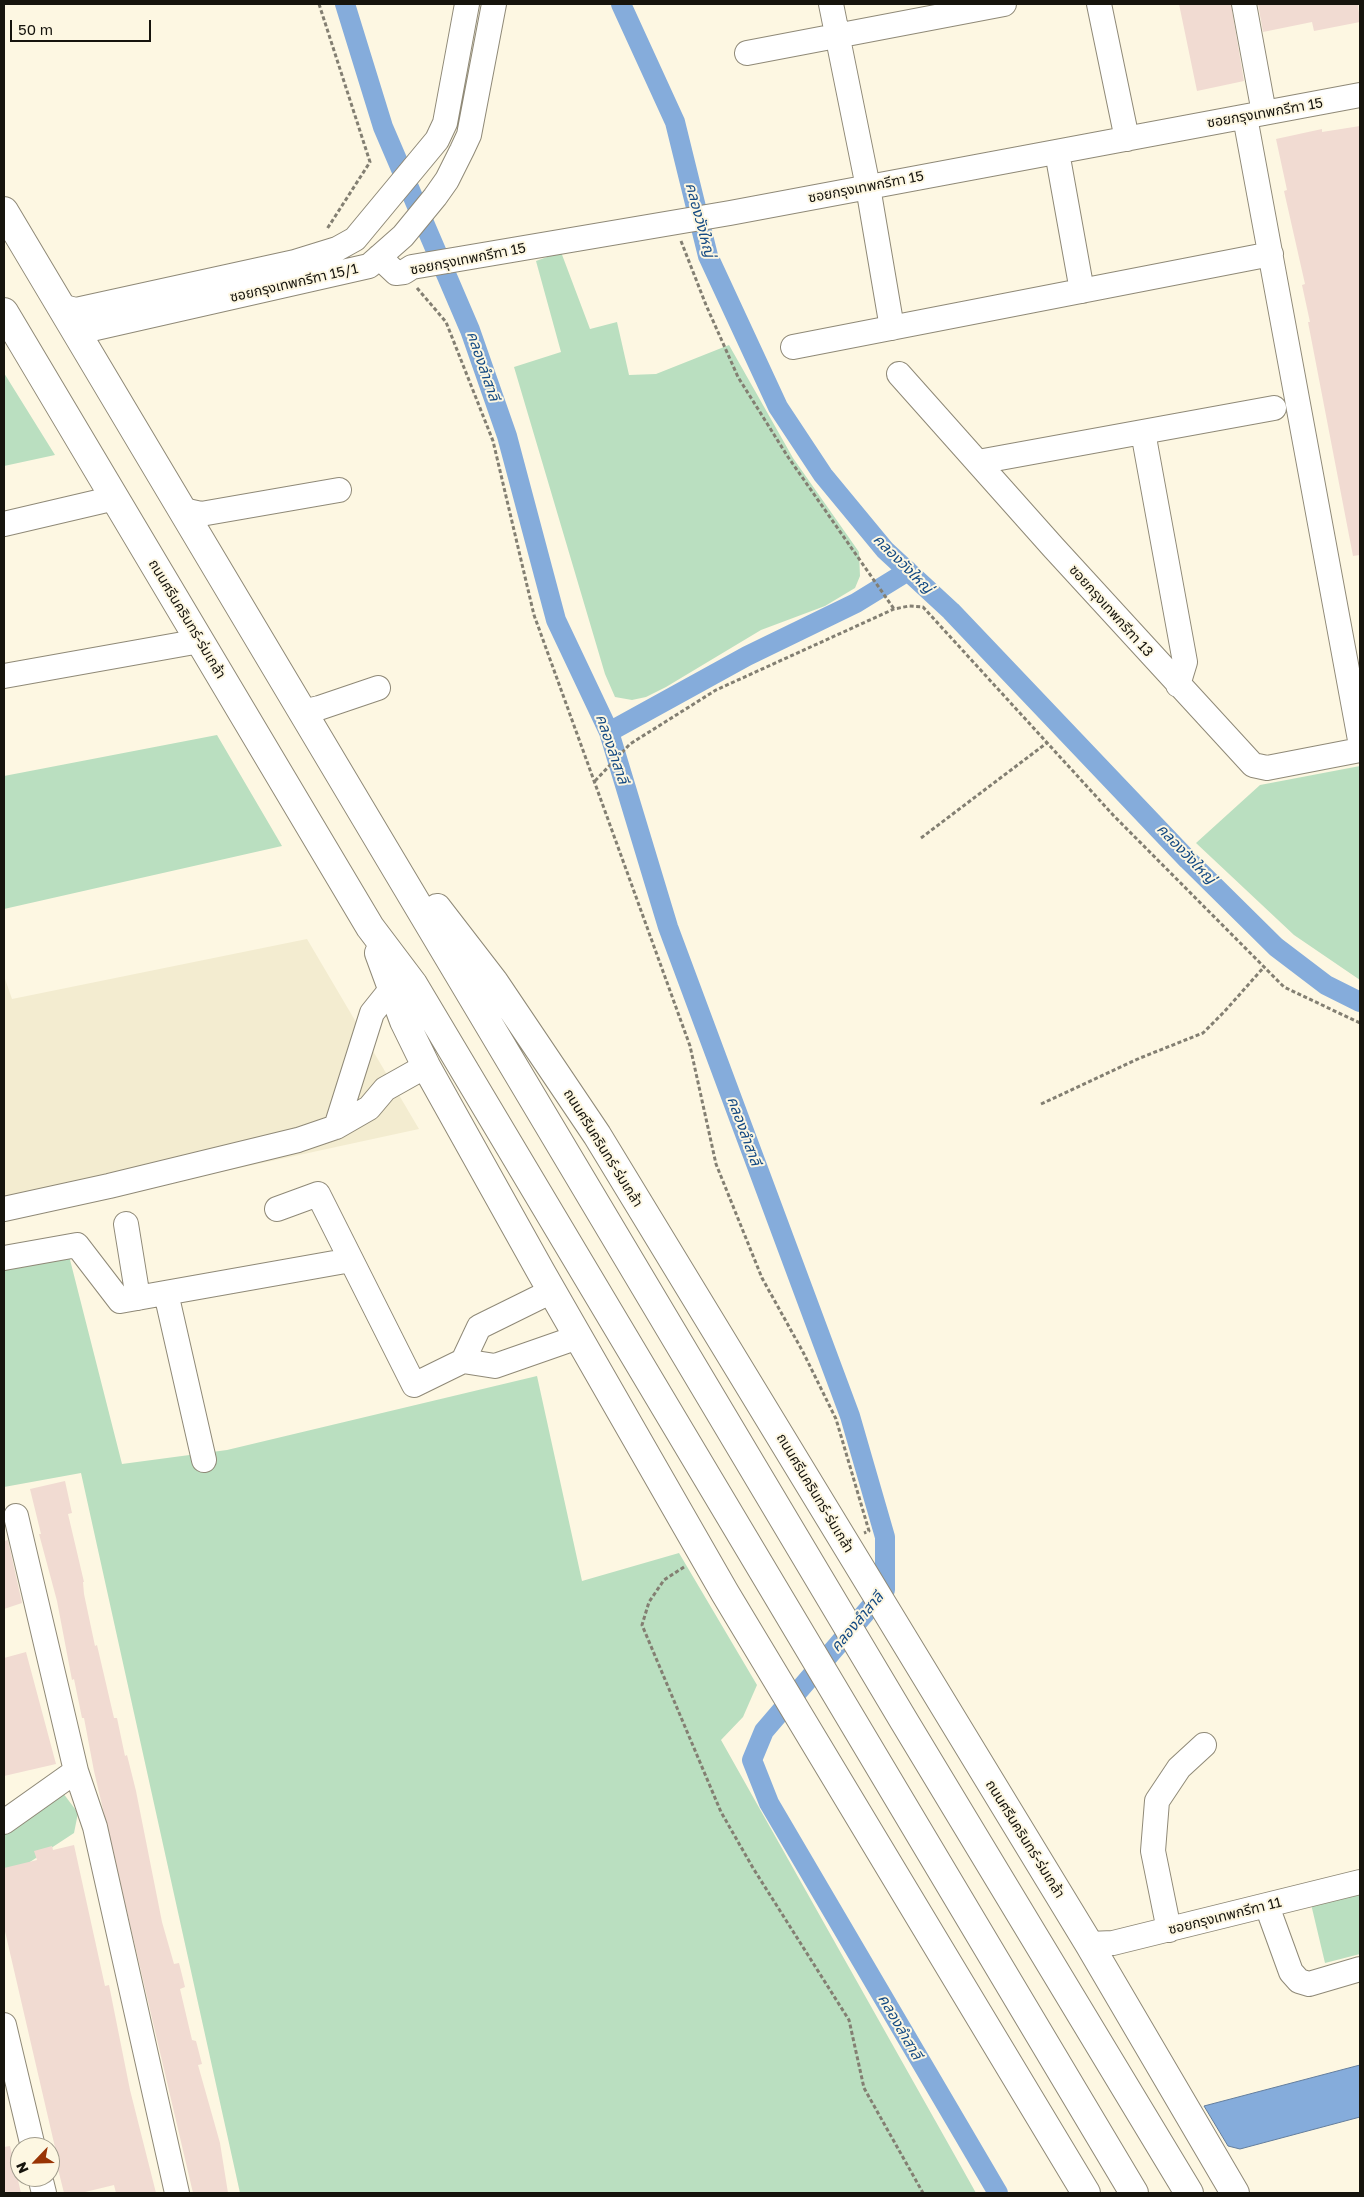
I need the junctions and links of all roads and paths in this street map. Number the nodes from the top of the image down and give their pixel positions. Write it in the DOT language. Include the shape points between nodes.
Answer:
graph roads {
  1 [pos="319,4"];
  2 [pos="467,4"];
  3 [pos="494,4"];
  4 [pos="831,4"];
  5 [pos="1004,4"];
  6 [pos="1100,4"];
  7 [pos="1244,4"];
  8 [pos="969,7"];
  9 [pos="838,37"];
  10 [pos="746,53"];
  11 [pos="1360,95"];
  12 [pos="1255,115"];
  13 [pos="1127,139"];
  14 [pos="1057,152"];
  15 [pos="868,187"];
  16 [pos="4,211"];
  17 [pos="678,233"];
  18 [pos="337,249"];
  19 [pos="1271,254"];
  20 [pos="379,257"];
  21 [pos="408,270"];
  22 [pos="1082,291"];
  23 [pos="66,316"];
  24 [pos="6,321"];
  25 [pos="892,328"];
  26 [pos="793,347"];
  27 [pos="899,374"];
  28 [pos="1274,408"];
  29 [pos="1143,432"];
  30 [pos="978,462"];
  31 [pos="339,490"];
  32 [pos="115,498"];
  33 [pos="183,510"];
  34 [pos="4,524"];
  35 [pos="894,609"];
  36 [pos="200,641"];
  37 [pos="4,676"];
  38 [pos="1178,685"];
  39 [pos="378,688"];
  40 [pos="303,712"];
  41 [pos="1360,740"];
  42 [pos="1048,742"];
  43 [pos="1360,750"];
  44 [pos="595,782"];
  45 [pos="363,813"];
  46 [pos="921,838"];
  47 [pos="370,927"];
  48 [pos="1264,967"];
  49 [pos="392,988"];
  50 [pos="1360,1023"];
  51 [pos="426,1066"];
  52 [pos="1041,1104"];
  53 [pos="336,1127"];
  54 [pos="4,1209"];
  55 [pos="277,1209"];
  56 [pos="126,1224"];
  57 [pos="4,1258"];
  58 [pos="351,1260"];
  59 [pos="552,1290"];
  60 [pos="166,1293"];
  61 [pos="138,1298"];
  62 [pos="578,1337"];
  63 [pos="463,1361"];
  64 [pos="204,1460"];
  65 [pos="16,1516"];
  66 [pos="857,1536"];
  67 [pos="703,1555"];
  68 [pos="1204,1745"];
  69 [pos="76,1771"];
  70 [pos="4,1822"];
  71 [pos="1360,1882"];
  72 [pos="1267,1906"];
  73 [pos="1169,1930"];
  74 [pos="1089,1944"];
  75 [pos="1360,1969"];
  76 [pos="4,2025"];
  77 [pos="31,2137"];
  78 [pos="177,2193"];
  79 [pos="923,2193"];
  80 [pos="1086,2193"];
  81 [pos="1134,2193"];
  82 [pos="1189,2193"];
  83 [pos="1235,2193"];
  1 -- 18 [label="path" via="370,162 327,230"];
  2 -- 18 [label="street, ซอยกรุงเทพกรีฑา 15/1" via="445,123 437,140 354,239"];
  3 -- 20 [label="street, ซอยกรุงเทพกรีฑา 15/1" via="469,135 435,197 403,236"];
  4 -- 9 [label="street"];
  5 -- 8 [label="street"];
  6 -- 13 [label="street"];
  7 -- 12 [label="street"];
  8 -- 9 [label="street"];
  9 -- 10 [label="street"];
  9 -- 15 [label="street"];
  11 -- 12 [label="street, ซอยกรุงเทพกรีฑา 15"];
  12 -- 13 [label="street, ซอยกรุงเทพกรีฑา 15"];
  12 -- 19 [label="street"];
  13 -- 14 [label="street, ซอยกรุงเทพกรีฑา 15"];
  14 -- 15 [label="street, ซอยกรุงเทพกรีฑา 15"];
  14 -- 22 [label="street"];
  15 -- 21 [label="street, ซอยกรุงเทพกรีฑา 15"];
  15 -- 25 [label="street"];
  16 -- 23 [label="main road, ถนนศรีนครินทร์-ร่มเกล้า"];
  17 -- 35 [label="path" via="738,377 788,457"];
  18 -- 23 [label="street, ซอยกรุงเทพกรีฑา 15/1" via="295,262 76,310"];
  19 -- 22 [label="street"];
  19 -- 41 [label="street"];
  20 -- 21 [label="street, ซอยกรุงเทพกรีฑา 15" via="396,273"];
  20 -- 23 [label="street, ซอยกรุงเทพกรีฑา 15/1" via="369,266 87,330"];
  21 -- 44 [label="path" via="446,322 493,441 534,616"];
  22 -- 25 [label="street"];
  23 -- 33 [label="main road, ถนนศรีนครินทร์-ร่มเกล้า"];
  24 -- 32 [label="main road, ถนนศรีนครินทร์-ร่มเกล้า"];
  25 -- 26 [label="street"];
  27 -- 30 [label="street, ซอยกรุงเทพกรีฑา 13"];
  28 -- 29 [label="street"];
  29 -- 30 [label="street"];
  29 -- 38 [label="street" via="1185,662"];
  30 -- 38 [label="street, ซอยกรุงเทพกรีฑา 13"];
  31 -- 33 [label="street" via="200,514"];
  32 -- 34 [label="street"];
  32 -- 36 [label="main road, ถนนศรีนครินทร์-ร่มเกล้า"];
  33 -- 40 [label="main road, ถนนศรีนครินทร์-ร่มเกล้า"];
  35 -- 42 [label="path" via="923,607"];
  35 -- 44 [label="path" via="716,690 630,744"];
  36 -- 37 [label="street"];
  36 -- 47 [label="main road, ถนนศรีนครินทร์-ร่มเกล้า"];
  38 -- 43 [label="street, ซอยกรุงเทพกรีฑา 13" via="1253,765 1267,768"];
  39 -- 40 [label="street"];
  40 -- 45 [label="main road, ถนนศรีนครินทร์-ร่มเกล้า"];
  42 -- 46 [label="path"];
  42 -- 48 [label="path" via="1114,816"];
  44 -- 66 [label="path" via="690,1046 716,1164 762,1278 836,1419 870,1531"];
  45 -- 74 [label="main road, ถนนศรีนครินทร์-ร่มเกล้า" via="494,982 596,1134"];
  45 -- 82 [label="main road, ถนนศรีนครินทร์-ร่มเกล้า"];
  47 -- 49 [label="main road, ถนนศรีนครินทร์-ร่มเกล้า"];
  47 -- 81 [label="main road, ถนนศรีนครินทร์-ร่มเกล้า" via="413,984"];
  48 -- 50 [label="path" via="1284,987"];
  48 -- 52 [label="path" via="1203,1033"];
  49 -- 51 [label="main road, ถนนศรีนครินทร์-ร่มเกล้า"];
  49 -- 53 [label="street" via="372,1013"];
  51 -- 53 [label="street" via="385,1089 370,1108"];
  51 -- 59 [label="main road, ถนนศรีนครินทร์-ร่มเกล้า"];
  53 -- 54 [label="street" via="298,1140"];
  55 -- 58 [label="street" via="318,1194"];
  56 -- 61 [label="street"];
  57 -- 61 [label="street" via="77,1245 120,1301"];
  58 -- 60 [label="street"];
  58 -- 63 [label="street" via="414,1385"];
  59 -- 62 [label="main road, ถนนศรีนครินทร์-ร่มเกล้า"];
  59 -- 63 [label="street" via="479,1327"];
  60 -- 61 [label="street"];
  60 -- 64 [label="street"];
  62 -- 63 [label="street" via="495,1366"];
  62 -- 67 [label="main road, ถนนศรีนครินทร์-ร่มเกล้า"];
  65 -- 69 [label="street"];
  67 -- 79 [label="path" via="664,1580 649,1602 642,1625 721,1812 849,2020 864,2088"];
  67 -- 80 [label="main road, ถนนศรีนครินทร์-ร่มเกล้า"];
  68 -- 73 [label="street" via="1179,1768 1157,1801 1153,1851"];
  69 -- 70 [label="street"];
  69 -- 78 [label="street" via="95,1827"];
  71 -- 72 [label="street, ซอยกรุงเทพกรีฑา 11"];
  72 -- 73 [label="street, ซอยกรุงเทพกรีฑา 11"];
  72 -- 75 [label="street" via="1291,1972 1299,1981 1309,1984"];
  73 -- 74 [label="street, ซอยกรุงเทพกรีฑา 11" via="1114,1943"];
  74 -- 83 [label="main road, ถนนศรีนครินทร์-ร่มเกล้า"];
  76 -- 77 [label="street"];
}
